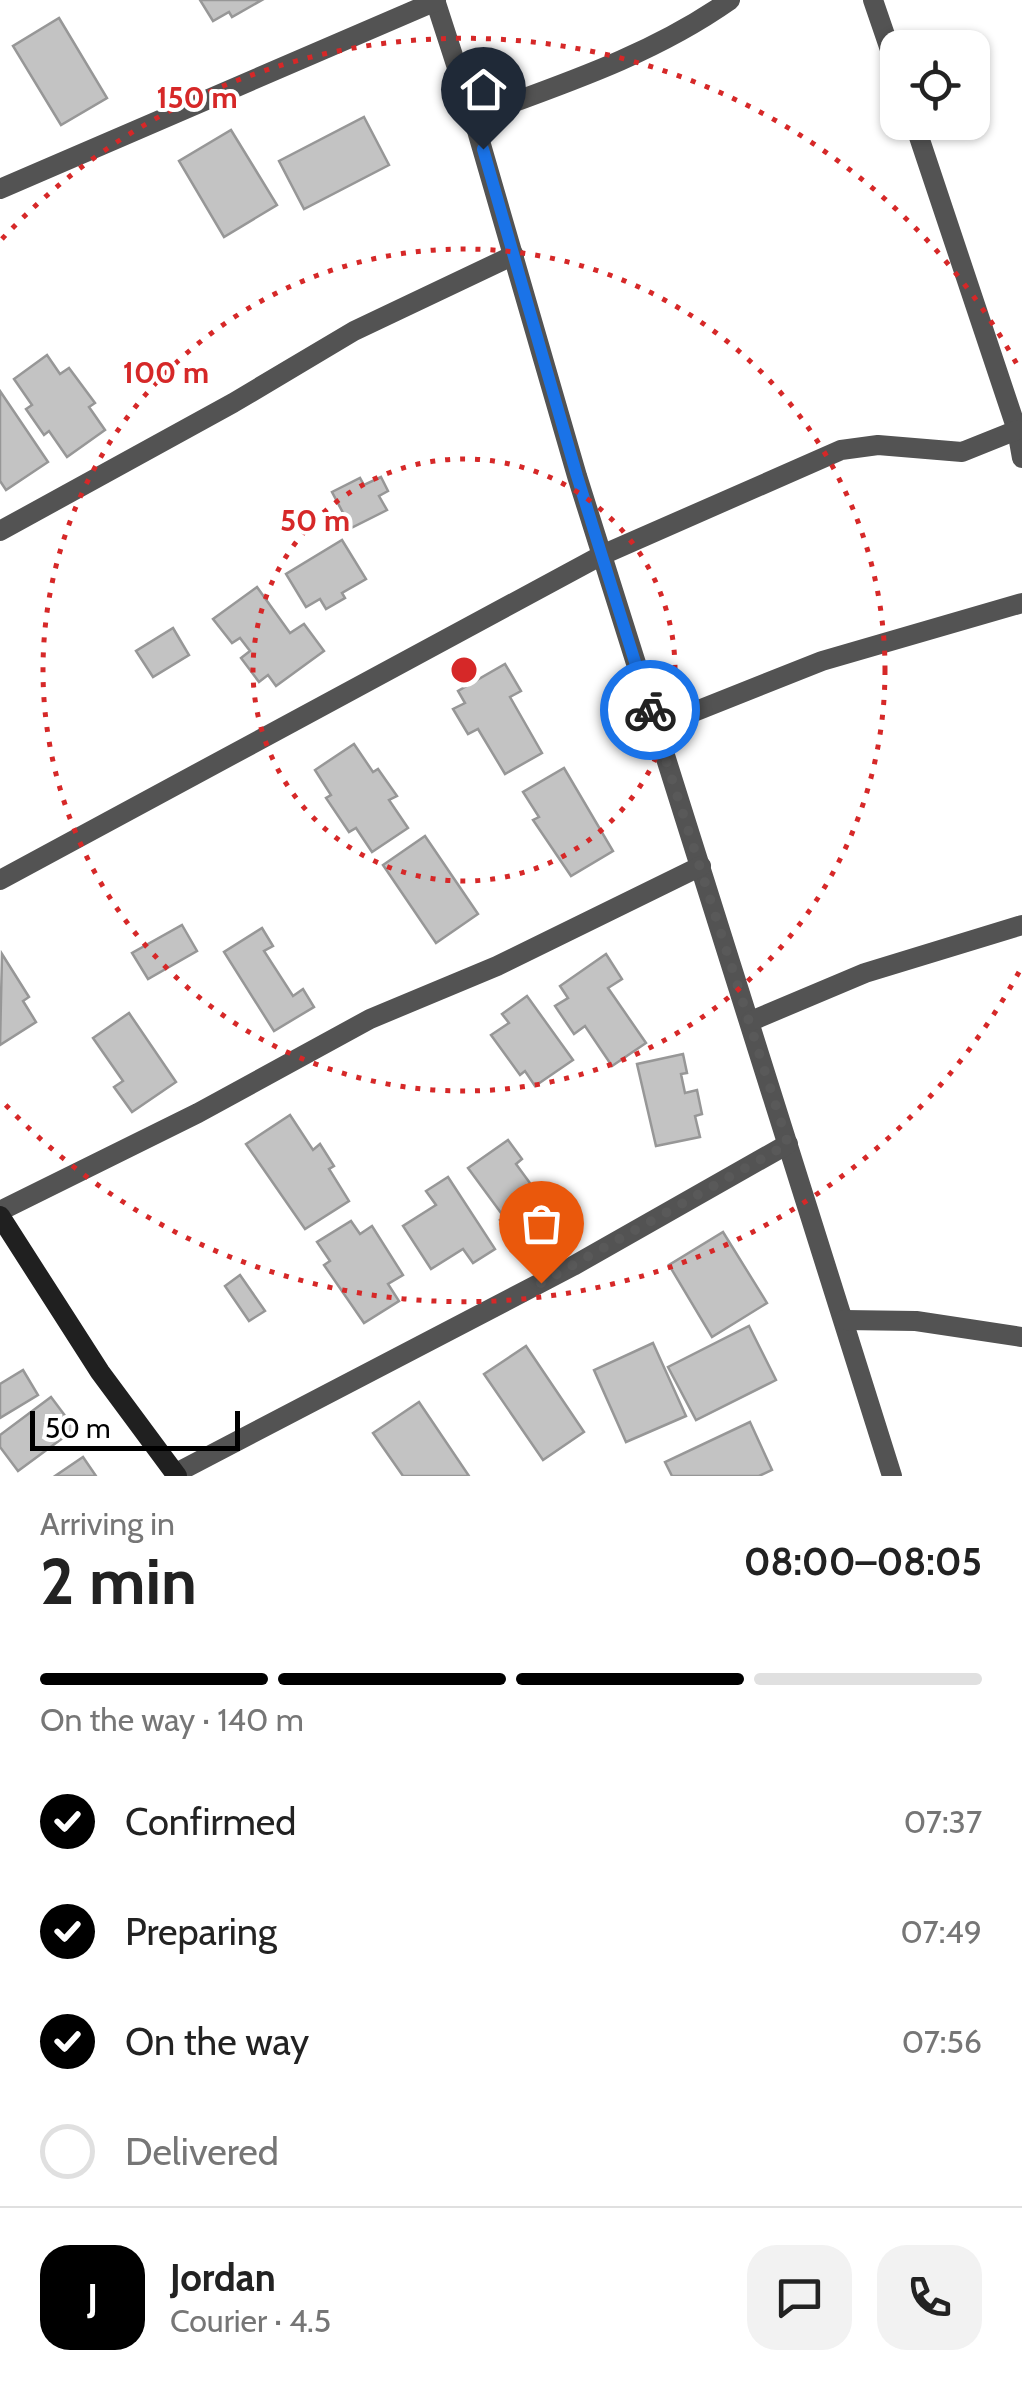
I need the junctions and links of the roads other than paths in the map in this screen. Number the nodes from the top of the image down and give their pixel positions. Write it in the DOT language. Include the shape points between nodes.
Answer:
graph roads {
  1 [pos="435,0"];
  2 [pos="730,0"];
  3 [pos="873,0"];
  4 [pos="883,30"];
  5 [pos="474,117"];
  6 [pos="920,140"];
  7 [pos="0,189"];
  8 [pos="514,255"];
  9 [pos="1017,430"];
  10 [pos="1022,458"];
  11 [pos="0,531"];
  12 [pos="602,555"];
  13 [pos="1022,603"];
  14 [pos="656,727"];
  15 [pos="700,866"];
  16 [pos="0,880"];
  17 [pos="1022,925"];
  18 [pos="751,1020"];
  19 [pos="788,1144"];
  20 [pos="0,1214"];
  21 [pos="844,1320"];
  22 [pos="1022,1337"];
  23 [pos="176,1475"];
  24 [pos="892,1476"];
  1 -- 5 [label="street"];
  1 -- 7 [label="street"];
  2 -- 5 [label="street" via="642,52"];
  3 -- 4 [label="street"];
  5 -- 8 [label="street"];
  6 -- 9 [label="street"];
  8 -- 11 [label="street" via="354,331"];
  8 -- 12 [label="street"];
  9 -- 10 [label="street"];
  9 -- 12 [label="street" via="962,452 878,445 841,450"];
  12 -- 14 [label="street"];
  12 -- 16 [label="street"];
  13 -- 14 [label="street" via="822,662"];
  14 -- 15 [label="street"];
  15 -- 18 [label="street"];
  15 -- 20 [label="street" via="497,966 370,1019"];
  17 -- 18 [label="street" via="865,973"];
  18 -- 19 [label="street"];
  19 -- 21 [label="street"];
  19 -- 23 [label="street" via="573,1266"];
  20 -- 23 [label="main road" via="100,1372"];
  21 -- 22 [label="street"];
  21 -- 24 [label="street"];
}
